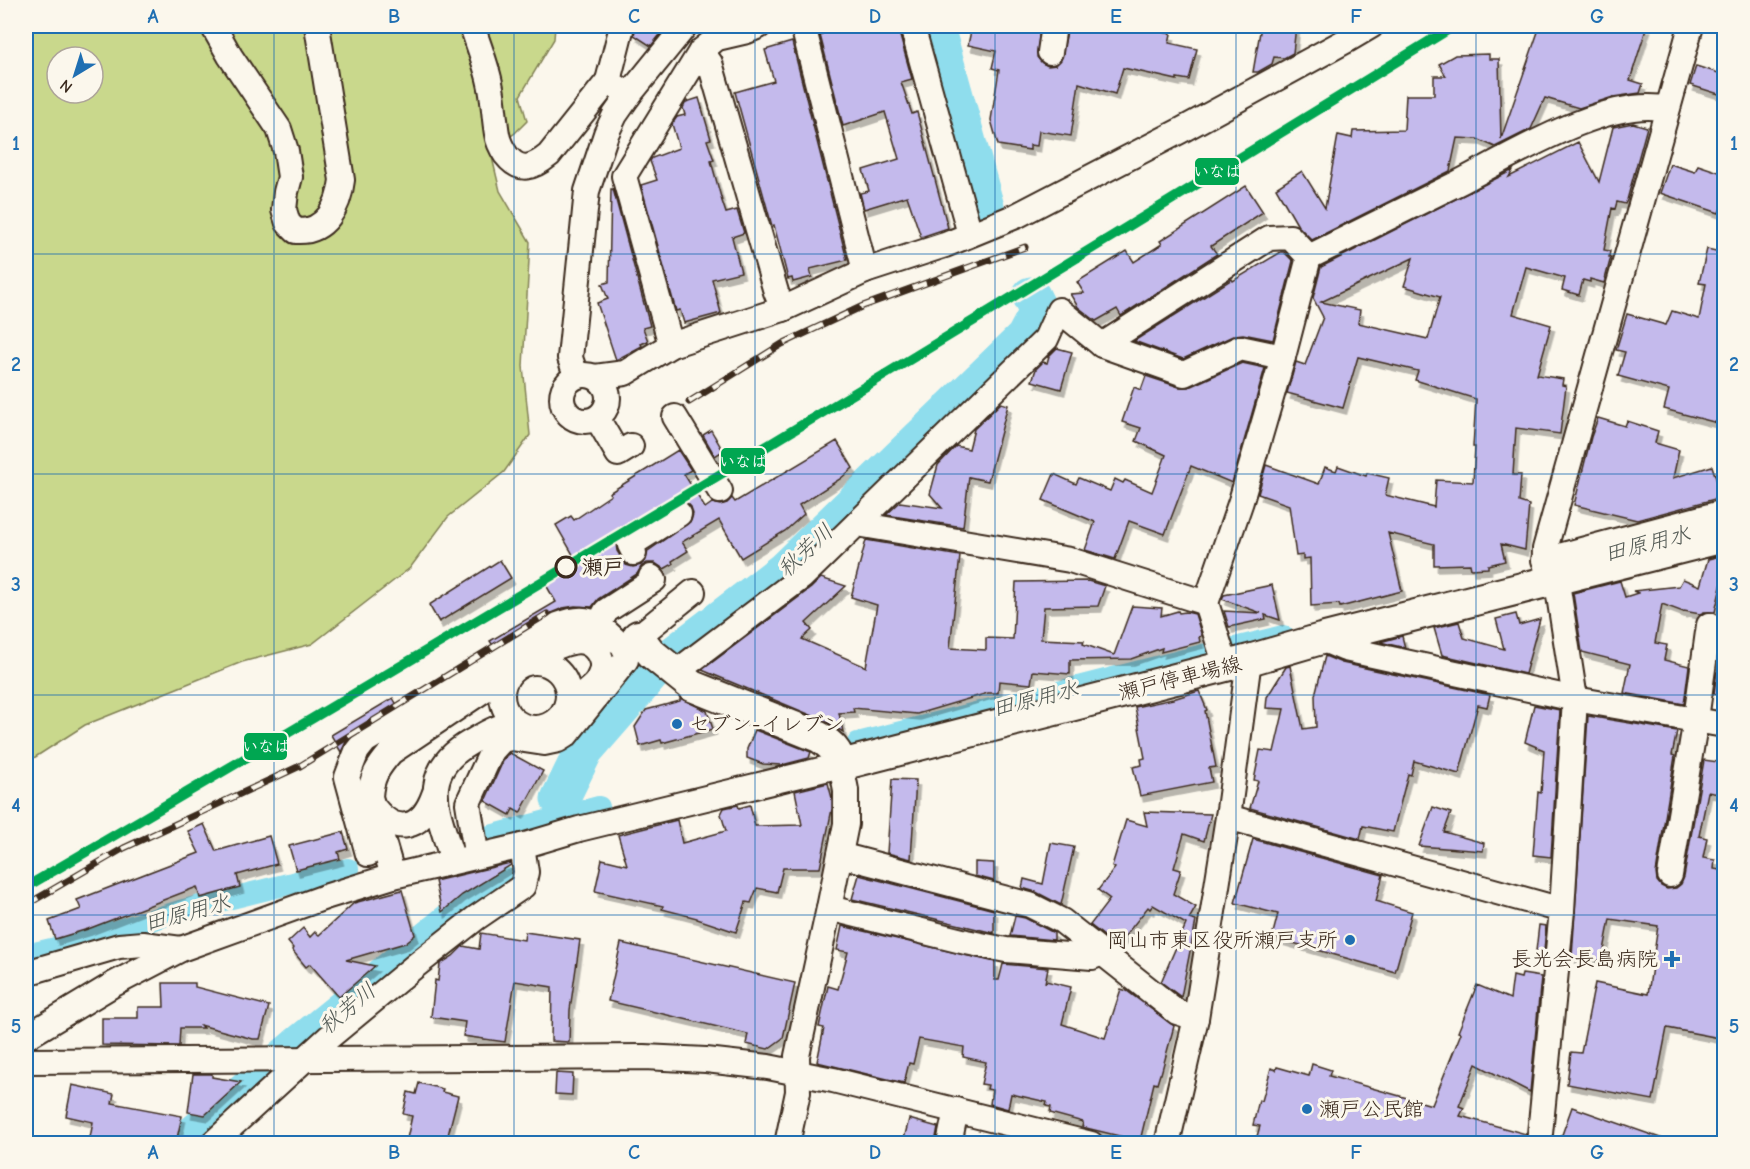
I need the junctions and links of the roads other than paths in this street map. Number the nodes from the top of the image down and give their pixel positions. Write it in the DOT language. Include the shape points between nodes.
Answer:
graph roads {
  1 [pos="213,26"];
  2 [pos="317,26"];
  3 [pos="472,26"];
  4 [pos="622,26"];
  5 [pos="685,26"];
  6 [pos="759,26"];
  7 [pos="804,26"];
  8 [pos="912,26"];
  9 [pos="1054,26"];
  10 [pos="1371,26"];
  11 [pos="1691,26"];
  12 [pos="701,51"];
  13 [pos="1050,52"];
  14 [pos="608,81"];
  15 [pos="629,95"];
  16 [pos="1667,110"];
  17 [pos="970,234"];
  18 [pos="1309,257"];
  19 [pos="865,271"];
  20 [pos="783,309"];
  21 [pos="670,345"];
  22 [pos="1102,345"];
  23 [pos="1283,357"];
  24 [pos="625,373"];
  25 [pos="586,376"];
  26 [pos="603,408"];
  27 [pos="675,417"];
  28 [pos="631,446"];
  29 [pos="720,491"];
  30 [pos="1725,512"];
  31 [pos="679,514"];
  32 [pos="856,524"];
  33 [pos="1725,537"];
  34 [pos="634,553"];
  35 [pos="1547,570"];
  36 [pos="651,577"];
  37 [pos="693,592"];
  38 [pos="1206,603"];
  39 [pos="1709,625"];
  40 [pos="1321,639"];
  41 [pos="626,643"];
  42 [pos="602,662"];
  43 [pos="1238,663"];
  44 [pos="519,668"];
  45 [pos="675,673"];
  46 [pos="1575,699"];
  47 [pos="565,711"];
  48 [pos="1696,719"];
  49 [pos="519,725"];
  50 [pos="1725,725"];
  51 [pos="841,765"];
  52 [pos="434,795"];
  53 [pos="372,805"];
  54 [pos="1228,817"];
  55 [pos="475,846"];
  56 [pos="522,846"];
  57 [pos="368,854"];
  58 [pos="840,855"];
  59 [pos="453,861"];
  60 [pos="1670,875"];
  61 [pos="393,876"];
  62 [pos="829,908"];
  63 [pos="1562,910"];
  64 [pos="181,949"];
  65 [pos="1102,953"];
  66 [pos="26,973"];
  67 [pos="1196,1018"];
  68 [pos="26,1037"];
  69 [pos="304,1059"];
  70 [pos="26,1061"];
  71 [pos="796,1073"];
  72 [pos="956,1110"];
  73 [pos="1017,1134"];
  74 [pos="213,1143"];
  75 [pos="787,1143"];
  76 [pos="949,1143"];
  77 [pos="1091,1143"];
  78 [pos="1167,1143"];
  79 [pos="1539,1143"];
  1 -- 2 [label="street" via="279,129 290,177 284,210 296,231 309,232 329,218 340,197 342,180"];
  3 -- 14 [label="street" via="490,81 497,135 512,163 523,167 538,164 549,155"];
  4 -- 14 [label="street"];
  5 -- 15 [label="street"];
  6 -- 12 [label="street" via="717,38"];
  7 -- 19 [label="street"];
  8 -- 17 [label="street"];
  9 -- 13 [label="street"];
  10 -- 17 [label="street" via="1180,132 1016,216"];
  11 -- 16 [label="street"];
  12 -- 20 [label="street" via="710,63"];
  12 -- 21 [label="street" via="624,176"];
  14 -- 15 [label="street"];
  15 -- 25 [label="street" via="606,134 587,191 570,358"];
  16 -- 18 [label="street" via="1621,110 1569,127"];
  16 -- 35 [label="street" via="1545,549"];
  17 -- 19 [label="street"];
  18 -- 22 [label="street" via="1290,237 1269,238"];
  18 -- 23 [label="street"];
  19 -- 20 [label="street"];
  20 -- 21 [label="street"];
  21 -- 24 [label="street"];
  22 -- 23 [label="street" via="1184,374 1240,348"];
  22 -- 32 [label="street" via="1059,310 1046,339"];
  23 -- 38 [label="street"];
  24 -- 25 [label="street"];
  24 -- 26 [label="street"];
  25 -- 26 [label="street" via="603,383"];
  25 -- 26 [label="street" via="570,379 562,392 563,407 581,421"];
  26 -- 28 [label="street" via="618,454"];
  27 -- 29 [label="street"];
  30 -- 35 [label="street"];
  31 -- 34 [label="street" via="630,545"];
  32 -- 38 [label="street" via="1070,560"];
  32 -- 45 [label="street" via="802,577"];
  33 -- 35 [label="main road, 瀬戸停車場線"];
  35 -- 40 [label="main road, 瀬戸停車場線"];
  35 -- 46 [label="street" via="1558,589"];
  36 -- 41 [label="street" via="654,580 606,611"];
  37 -- 41 [label="street"];
  38 -- 43 [label="street"];
  39 -- 48 [label="street"];
  40 -- 43 [label="main road, 瀬戸停車場線"];
  40 -- 46 [label="street" via="1345,649"];
  41 -- 42 [label="street"];
  41 -- 45 [label="main road"];
  41 -- 55 [label="street" via="566,735 544,743 511,738 502,740 492,751 468,803"];
  41 -- 57 [label="street" via="585,618 572,619 364,741 347,777"];
  42 -- 44 [label="street" via="594,648 579,641"];
  42 -- 47 [label="street" via="595,684"];
  43 -- 51 [label="main road, 瀬戸停車場線"];
  43 -- 54 [label="street"];
  44 -- 47 [label="street" via="540,662 558,671 568,690"];
  44 -- 49 [label="street" via="501,692 511,719"];
  44 -- 53 [label="street" via="391,752 376,769 371,784"];
  45 -- 51 [label="main road" via="692,686 819,737 839,754"];
  46 -- 48 [label="street"];
  46 -- 63 [label="street"];
  47 -- 49 [label="street" via="550,725"];
  48 -- 50 [label="street"];
  48 -- 60 [label="street"];
  49 -- 52 [label="street" via="502,725 459,749 436,777"];
  51 -- 56 [label="street"];
  51 -- 58 [label="street" via="846,824"];
  52 -- 53 [label="street" via="421,819 404,826 385,820"];
  52 -- 59 [label="street"];
  53 -- 61 [label="street"];
  54 -- 63 [label="street"];
  54 -- 67 [label="street"];
  56 -- 59 [label="street"];
  56 -- 69 [label="street" via="526,872 523,886 423,959"];
  58 -- 62 [label="street"];
  58 -- 65 [label="street" via="1030,905 1062,921"];
  59 -- 61 [label="street"];
  61 -- 64 [label="street"];
  62 -- 65 [label="street" via="1006,950 1092,957"];
  62 -- 71 [label="street"];
  63 -- 79 [label="street"];
  64 -- 66 [label="street" via="119,945"];
  64 -- 68 [label="street"];
  65 -- 67 [label="street" via="1177,1012"];
  67 -- 78 [label="street"];
  69 -- 70 [label="street"];
  69 -- 71 [label="street" via="644,1057 706,1060"];
  69 -- 74 [label="street"];
  71 -- 72 [label="street"];
  71 -- 75 [label="street" via="798,1092"];
  72 -- 73 [label="street"];
  72 -- 76 [label="street"];
  73 -- 77 [label="street"];
}
